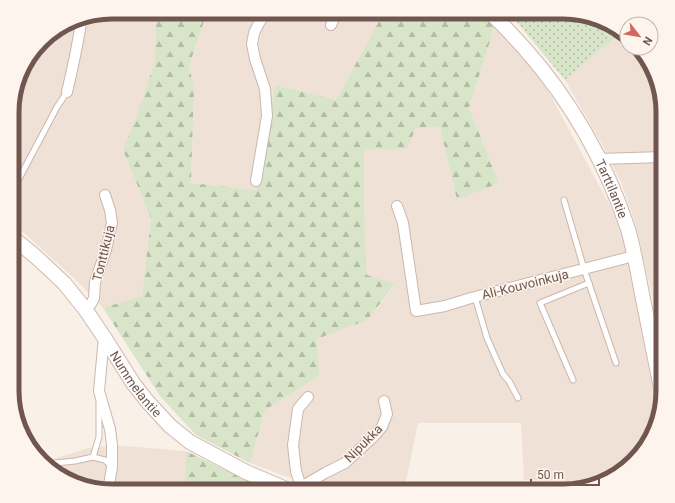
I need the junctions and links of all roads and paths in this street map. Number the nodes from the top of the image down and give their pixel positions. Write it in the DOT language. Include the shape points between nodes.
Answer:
graph roads {
  1 [pos="261,19"];
  2 [pos="333,19"];
  3 [pos="497,19"];
  4 [pos="81,25"];
  5 [pos="330,25"];
  6 [pos="67,92"];
  7 [pos="656,157"];
  8 [pos="599,159"];
  9 [pos="19,179"];
  10 [pos="256,181"];
  11 [pos="105,195"];
  12 [pos="564,200"];
  13 [pos="397,206"];
  14 [pos="19,243"];
  15 [pos="634,256"];
  16 [pos="584,269"];
  17 [pos="589,283"];
  18 [pos="475,297"];
  19 [pos="84,309"];
  20 [pos="104,337"];
  21 [pos="616,363"];
  22 [pos="656,364"];
  23 [pos="573,380"];
  24 [pos="99,391"];
  25 [pos="308,397"];
  26 [pos="518,398"];
  27 [pos="384,401"];
  28 [pos="93,457"];
  29 [pos="54,463"];
  30 [pos="112,467"];
  31 [pos="109,484"];
  32 [pos="282,484"];
  33 [pos="297,484"];
  34 [pos="306,484"];
  1 -- 10 [label="street" via="252,44 265,89 267,116"];
  2 -- 5 [label="street"];
  3 -- 8 [label="street, Tarttilantie" via="556,87"];
  4 -- 6 [label="street"];
  6 -- 9 [label="lane"];
  7 -- 8 [label="street"];
  8 -- 15 [label="street, Tarttilantie" via="628,230"];
  11 -- 19 [label="street, Tonttikuja" via="112,223 94,298"];
  12 -- 16 [label="lane"];
  13 -- 18 [label="street, Ali-Kouvoinkuja" via="403,223 416,311"];
  14 -- 19 [label="street, Nummelantie" via="64,283"];
  15 -- 16 [label="street, Ali-Kouvoinkuja"];
  15 -- 22 [label="street, Tarttilantie"];
  16 -- 17 [label="lane"];
  16 -- 18 [label="street, Ali-Kouvoinkuja"];
  17 -- 21 [label="lane"];
  17 -- 23 [label="lane" via="540,303"];
  18 -- 26 [label="lane" via="487,338 503,374"];
  19 -- 20 [label="street, Nummelantie"];
  20 -- 24 [label="street"];
  20 -- 32 [label="street, Nummelantie" via="133,383 170,426 190,442 246,472"];
  24 -- 28 [label="lane" via="99,437"];
  24 -- 30 [label="street" via="110,429"];
  25 -- 33 [label="street" via="298,409 293,445"];
  27 -- 34 [label="street, Nipukka" via="387,414 382,427 374,436 345,463"];
  28 -- 29 [label="lane"];
  28 -- 30 [label="lane" via="105,460"];
  30 -- 31 [label="street"];
}
